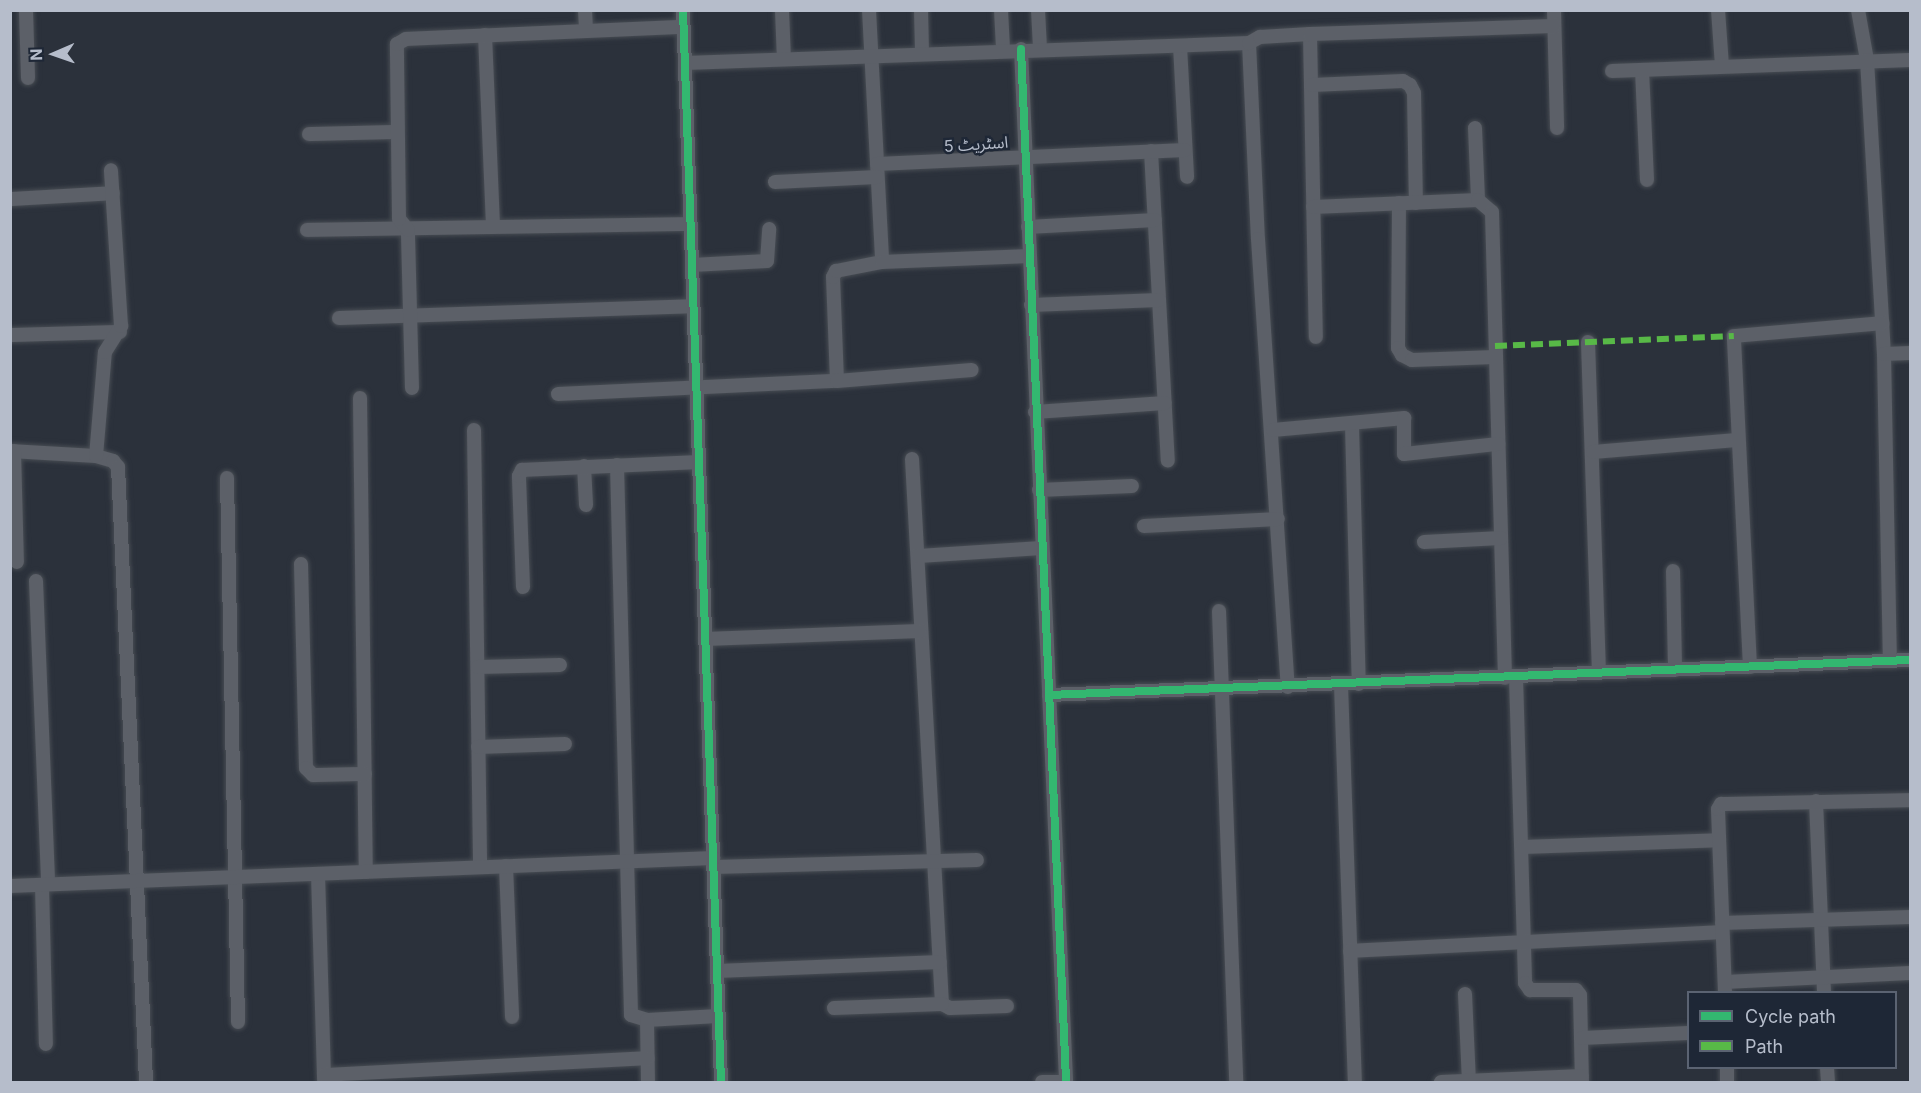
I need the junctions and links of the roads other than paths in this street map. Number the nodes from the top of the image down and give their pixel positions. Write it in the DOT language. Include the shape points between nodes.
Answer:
graph roads {
  1 [pos="26,10"];
  2 [pos="585,10"];
  3 [pos="682,10"];
  4 [pos="782,10"];
  5 [pos="869,10"];
  6 [pos="921,10"];
  7 [pos="1001,10"];
  8 [pos="1038,10"];
  9 [pos="1554,10"];
  10 [pos="1718,10"];
  11 [pos="1858,10"];
  12 [pos="1554,26"];
  13 [pos="683,27"];
  14 [pos="586,32"];
  15 [pos="1310,34"];
  16 [pos="485,35"];
  17 [pos="1250,43"];
  18 [pos="1180,46"];
  19 [pos="1040,48"];
  20 [pos="1021,49"];
  21 [pos="1003,50"];
  22 [pos="922,52"];
  23 [pos="871,56"];
  24 [pos="784,59"];
  25 [pos="1867,60"];
  26 [pos="1911,60"];
  27 [pos="685,63"];
  28 [pos="1722,66"];
  29 [pos="1642,70"];
  30 [pos="1612,71"];
  31 [pos="28,78"];
  32 [pos="1312,85"];
  33 [pos="1475,128"];
  34 [pos="1557,128"];
  35 [pos="397,132"];
  36 [pos="309,134"];
  37 [pos="1185,150"];
  38 [pos="1151,152"];
  39 [pos="1025,154"];
  40 [pos="111,170"];
  41 [pos="877,171"];
  42 [pos="1187,177"];
  43 [pos="1647,180"];
  44 [pos="776,182"];
  45 [pos="113,193"];
  46 [pos="10,199"];
  47 [pos="1478,200"];
  48 [pos="1416,202"];
  49 [pos="1399,203"];
  50 [pos="1313,207"];
  51 [pos="1155,220"];
  52 [pos="690,224"];
  53 [pos="493,227"];
  54 [pos="1028,227"];
  55 [pos="770,229"];
  56 [pos="307,230"];
  57 [pos="408,230"];
  58 [pos="1029,255"];
  59 [pos="882,262"];
  60 [pos="692,265"];
  61 [pos="1160,300"];
  62 [pos="1031,305"];
  63 [pos="692,306"];
  64 [pos="409,316"];
  65 [pos="339,318"];
  66 [pos="1882,322"];
  67 [pos="120,332"];
  68 [pos="10,335"];
  69 [pos="1316,336"];
  70 [pos="1587,342"];
  71 [pos="1911,353"];
  72 [pos="1884,354"];
  73 [pos="1495,357"];
  74 [pos="972,370"];
  75 [pos="837,381"];
  76 [pos="412,388"];
  77 [pos="696,388"];
  78 [pos="558,394"];
  79 [pos="360,398"];
  80 [pos="1165,403"];
  81 [pos="1035,412"];
  82 [pos="1353,425"];
  83 [pos="1273,429"];
  84 [pos="474,430"];
  85 [pos="1737,440"];
  86 [pos="1498,444"];
  87 [pos="12,451"];
  88 [pos="1593,452"];
  89 [pos="96,456"];
  90 [pos="912,459"];
  91 [pos="1168,461"];
  92 [pos="698,462"];
  93 [pos="617,465"];
  94 [pos="584,466"];
  95 [pos="226,478"];
  96 [pos="1132,486"];
  97 [pos="1039,490"];
  98 [pos="586,505"];
  99 [pos="1278,519"];
  100 [pos="1144,526"];
  101 [pos="1501,538"];
  102 [pos="1424,542"];
  103 [pos="1041,548"];
  104 [pos="918,556"];
  105 [pos="17,562"];
  106 [pos="301,564"];
  107 [pos="1673,571"];
  108 [pos="36,582"];
  109 [pos="523,587"];
  110 [pos="1219,611"];
  111 [pos="920,631"];
  112 [pos="705,639"];
  113 [pos="1911,660"];
  114 [pos="1890,661"];
  115 [pos="560,665"];
  116 [pos="1750,667"];
  117 [pos="478,668"];
  118 [pos="1675,670"];
  119 [pos="1599,673"];
  120 [pos="1510,677"];
  121 [pos="1359,684"];
  122 [pos="1341,685"];
  123 [pos="1288,687"];
  124 [pos="1223,689"];
  125 [pos="1049,695"];
  126 [pos="565,744"];
  127 [pos="478,747"];
  128 [pos="365,774"];
  129 [pos="1911,800"];
  130 [pos="1816,801"];
  131 [pos="1719,840"];
  132 [pos="1522,847"];
  133 [pos="936,860"];
  134 [pos="977,860"];
  135 [pos="625,861"];
  136 [pos="713,863"];
  137 [pos="506,866"];
  138 [pos="480,867"];
  139 [pos="366,872"];
  140 [pos="318,874"];
  141 [pos="234,877"];
  142 [pos="134,881"];
  143 [pos="45,884"];
  144 [pos="10,886"];
  145 [pos="1911,917"];
  146 [pos="1822,921"];
  147 [pos="1722,928"];
  148 [pos="1525,942"];
  149 [pos="1350,951"];
  150 [pos="940,962"];
  151 [pos="717,971"];
  152 [pos="1911,973"];
  153 [pos="1824,978"];
  154 [pos="1725,987"];
  155 [pos="1824,991"];
  156 [pos="1466,994"];
  157 [pos="942,1004"];
  158 [pos="1007,1006"];
  159 [pos="834,1008"];
  160 [pos="718,1016"];
  161 [pos="512,1017"];
  162 [pos="647,1020"];
  163 [pos="238,1022"];
  164 [pos="1687,1033"];
  165 [pos="1582,1038"];
  166 [pos="46,1044"];
  167 [pos="648,1058"];
  168 [pos="324,1079"];
  169 [pos="1582,1079"];
  170 [pos="1066,1082"];
  171 [pos="1469,1082"];
  172 [pos="146,1083"];
  173 [pos="648,1083"];
  174 [pos="721,1083"];
  175 [pos="1042,1083"];
  176 [pos="1236,1083"];
  177 [pos="1355,1083"];
  178 [pos="1441,1083"];
  1 -- 31 [label="street"];
  2 -- 14 [label="street"];
  3 -- 13 [label="street"];
  4 -- 24 [label="street"];
  5 -- 23 [label="street"];
  6 -- 22 [label="street"];
  7 -- 21 [label="street"];
  8 -- 19 [label="street"];
  9 -- 12 [label="street"];
  10 -- 28 [label="street"];
  11 -- 25 [label="street"];
  12 -- 15 [label="street"];
  12 -- 34 [label="street"];
  13 -- 14 [label="street"];
  13 -- 27 [label="street"];
  14 -- 16 [label="street"];
  15 -- 17 [label="street" via="1260,38"];
  15 -- 32 [label="street"];
  16 -- 35 [label="street" via="406,39 397,44"];
  16 -- 53 [label="street"];
  17 -- 18 [label="street"];
  17 -- 83 [label="street" via="1258,239"];
  18 -- 19 [label="street"];
  18 -- 37 [label="street"];
  19 -- 20 [label="street"];
  20 -- 21 [label="street"];
  20 -- 39 [label="street"];
  21 -- 22 [label="street"];
  22 -- 23 [label="street"];
  23 -- 24 [label="street"];
  23 -- 41 [label="street"];
  24 -- 27 [label="street"];
  25 -- 26 [label="street"];
  25 -- 28 [label="street"];
  25 -- 66 [label="street"];
  27 -- 52 [label="street"];
  28 -- 29 [label="street"];
  29 -- 30 [label="street"];
  29 -- 43 [label="street"];
  32 -- 48 [label="street" via="1403,81 1410,85 1414,93"];
  32 -- 50 [label="street"];
  33 -- 47 [label="street"];
  35 -- 36 [label="street"];
  35 -- 57 [label="street" via="399,219"];
  37 -- 38 [label="street, اسٹریٹ 5"];
  37 -- 42 [label="street"];
  38 -- 39 [label="street, اسٹریٹ 5"];
  38 -- 51 [label="street"];
  39 -- 41 [label="street, اسٹریٹ 5"];
  39 -- 54 [label="street"];
  40 -- 45 [label="street"];
  41 -- 44 [label="street, اسٹریٹ 5"];
  41 -- 59 [label="street"];
  45 -- 46 [label="street"];
  45 -- 67 [label="street"];
  47 -- 48 [label="street"];
  47 -- 73 [label="street" via="1492,212"];
  48 -- 49 [label="street"];
  49 -- 50 [label="street"];
  49 -- 73 [label="street" via="1398,348 1402,355 1412,360"];
  50 -- 69 [label="street"];
  51 -- 54 [label="street"];
  51 -- 61 [label="street"];
  52 -- 53 [label="street"];
  52 -- 60 [label="street"];
  53 -- 57 [label="street"];
  54 -- 58 [label="street"];
  55 -- 60 [label="street" via="767,261"];
  56 -- 57 [label="street"];
  57 -- 64 [label="street"];
  58 -- 59 [label="street"];
  58 -- 62 [label="street"];
  59 -- 75 [label="street" via="844,268 833,277"];
  60 -- 63 [label="street"];
  61 -- 62 [label="street"];
  61 -- 80 [label="street"];
  62 -- 81 [label="street"];
  63 -- 64 [label="street"];
  63 -- 77 [label="street"];
  64 -- 65 [label="street"];
  64 -- 76 [label="street"];
  66 -- 72 [label="street"];
  66 -- 85 [label="street" via="1734,336"];
  67 -- 68 [label="street"];
  67 -- 89 [label="street" via="105,352"];
  70 -- 88 [label="street"];
  71 -- 72 [label="street"];
  72 -- 114 [label="street"];
  73 -- 86 [label="street"];
  74 -- 75 [label="street"];
  75 -- 77 [label="street"];
  77 -- 78 [label="street"];
  77 -- 92 [label="street"];
  79 -- 128 [label="street"];
  80 -- 81 [label="street"];
  80 -- 91 [label="street"];
  81 -- 97 [label="street"];
  82 -- 83 [label="street"];
  82 -- 86 [label="street" via="1404,418 1404,454"];
  82 -- 121 [label="street"];
  83 -- 99 [label="street"];
  84 -- 117 [label="street"];
  85 -- 88 [label="street"];
  85 -- 116 [label="street"];
  86 -- 101 [label="street"];
  87 -- 89 [label="street"];
  87 -- 105 [label="street"];
  88 -- 119 [label="street"];
  89 -- 142 [label="street" via="113,461 118,467"];
  90 -- 104 [label="street"];
  92 -- 93 [label="street"];
  92 -- 112 [label="street"];
  93 -- 94 [label="street"];
  93 -- 135 [label="street"];
  94 -- 98 [label="street"];
  94 -- 109 [label="street" via="528,468 519,476"];
  95 -- 141 [label="street"];
  96 -- 97 [label="street"];
  97 -- 103 [label="street"];
  99 -- 100 [label="street"];
  99 -- 123 [label="street"];
  101 -- 102 [label="street"];
  101 -- 120 [label="street"];
  103 -- 104 [label="street"];
  103 -- 125 [label="street"];
  104 -- 111 [label="street"];
  106 -- 128 [label="street" via="306,768 313,775"];
  107 -- 118 [label="street"];
  108 -- 143 [label="street"];
  110 -- 124 [label="street"];
  111 -- 112 [label="street"];
  111 -- 133 [label="street"];
  112 -- 136 [label="street"];
  113 -- 114 [label="street"];
  114 -- 116 [label="street"];
  115 -- 117 [label="street"];
  116 -- 118 [label="street"];
  117 -- 127 [label="street"];
  118 -- 119 [label="street"];
  119 -- 120 [label="street"];
  120 -- 121 [label="street"];
  120 -- 132 [label="street"];
  121 -- 122 [label="street"];
  122 -- 123 [label="street"];
  122 -- 149 [label="street"];
  123 -- 124 [label="street"];
  124 -- 125 [label="street"];
  124 -- 176 [label="street"];
  125 -- 170 [label="street"];
  126 -- 127 [label="street"];
  127 -- 138 [label="street"];
  128 -- 139 [label="street"];
  129 -- 130 [label="street"];
  130 -- 131 [label="street" via="1721,804"];
  130 -- 146 [label="street"];
  131 -- 132 [label="street"];
  131 -- 147 [label="street"];
  132 -- 148 [label="street"];
  133 -- 134 [label="street"];
  133 -- 136 [label="street"];
  133 -- 150 [label="street"];
  135 -- 136 [label="street"];
  135 -- 137 [label="street"];
  135 -- 162 [label="street" via="631,1015"];
  136 -- 151 [label="street"];
  137 -- 138 [label="street"];
  137 -- 161 [label="street"];
  138 -- 139 [label="street"];
  139 -- 140 [label="street"];
  140 -- 141 [label="street"];
  140 -- 168 [label="street"];
  141 -- 142 [label="street"];
  141 -- 163 [label="street"];
  142 -- 143 [label="street"];
  142 -- 172 [label="street"];
  143 -- 144 [label="street"];
  143 -- 166 [label="street"];
  145 -- 146 [label="street"];
  146 -- 147 [label="street"];
  146 -- 153 [label="street"];
  147 -- 148 [label="street"];
  147 -- 154 [label="street"];
  148 -- 149 [label="street"];
  148 -- 165 [label="street" via="1526,988 1576,990 1581,1001"];
  149 -- 177 [label="street"];
  150 -- 151 [label="street"];
  150 -- 157 [label="street"];
  151 -- 160 [label="street"];
  152 -- 153 [label="street"];
  153 -- 154 [label="street"];
  153 -- 155 [label="street"];
  156 -- 171 [label="street"];
  157 -- 158 [label="street" via="950,1008"];
  157 -- 159 [label="street"];
  160 -- 162 [label="street"];
  160 -- 174 [label="street"];
  162 -- 167 [label="street"];
  164 -- 165 [label="street"];
  165 -- 169 [label="street"];
  167 -- 168 [label="street"];
  167 -- 173 [label="street"];
  169 -- 171 [label="street"];
  170 -- 175 [label="street"];
  171 -- 178 [label="street"];
}
